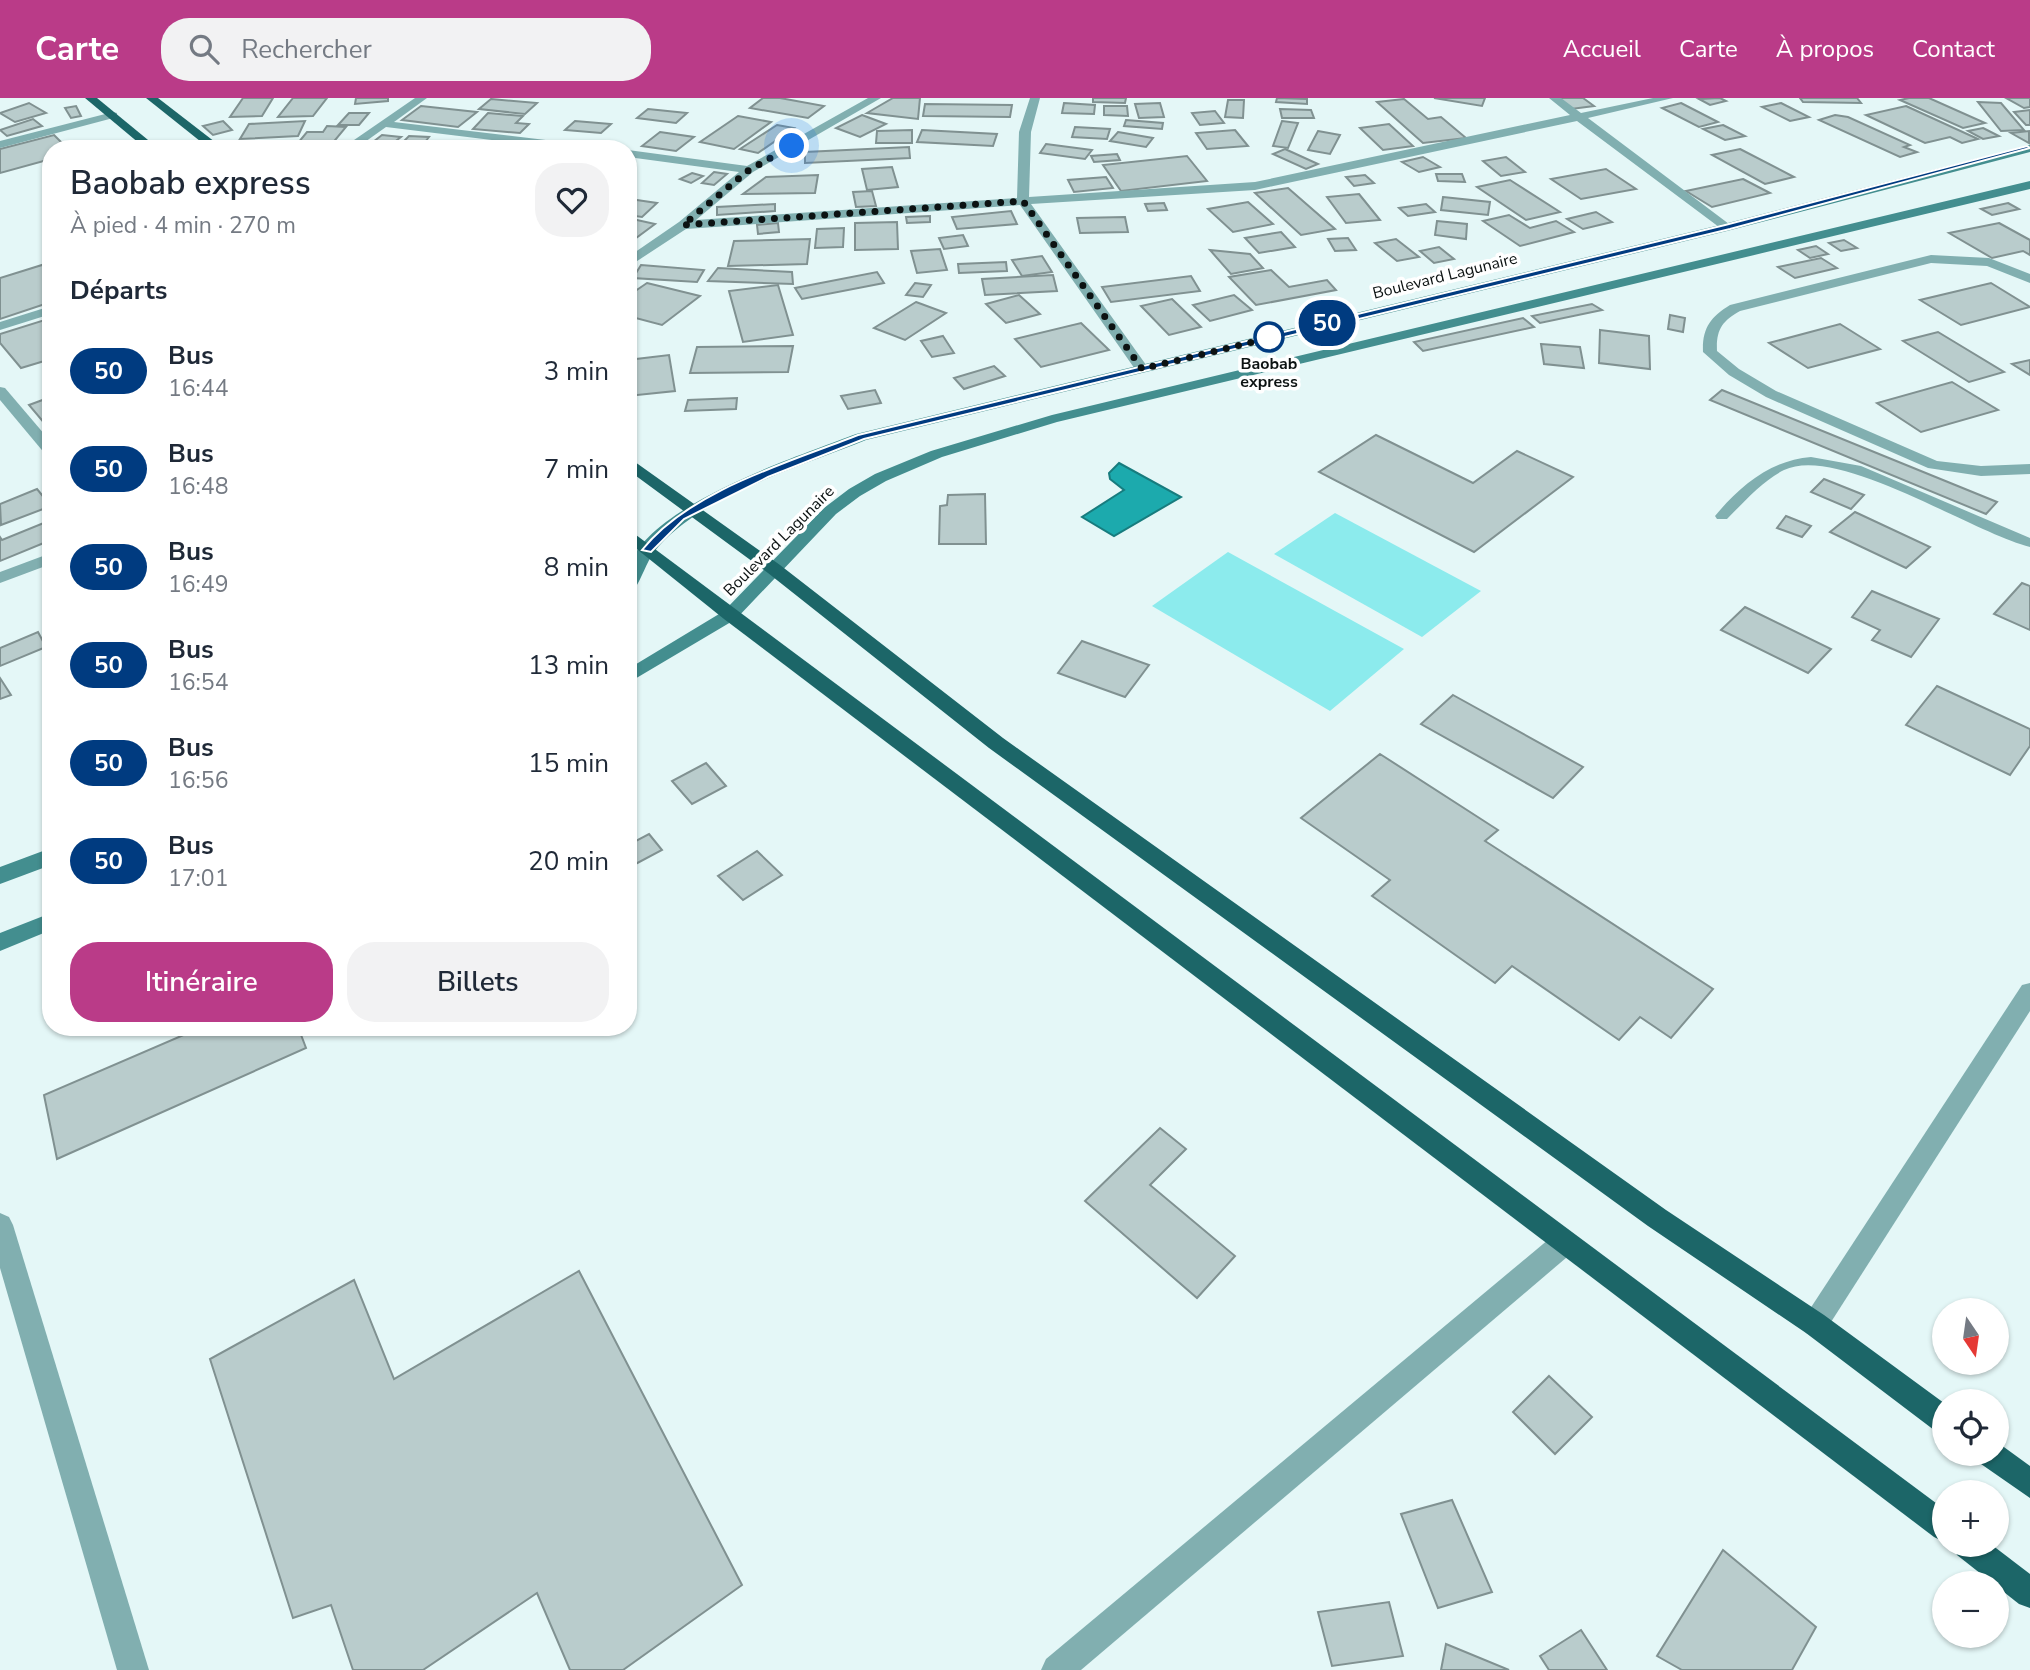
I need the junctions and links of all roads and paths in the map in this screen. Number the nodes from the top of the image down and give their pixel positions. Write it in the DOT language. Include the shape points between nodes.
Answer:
graph roads {
  1 [pos="90,98"];
  2 [pos="151,98"];
  3 [pos="422,98"];
  4 [pos="876,98"];
  5 [pos="1035,98"];
  6 [pos="1554,98"];
  7 [pos="1668,98"];
  8 [pos="113,116"];
  9 [pos="1580,117"];
  10 [pos="385,124"];
  11 [pos="142,140"];
  12 [pos="206,140"];
  13 [pos="361,140"];
  14 [pos="520,140"];
  15 [pos="0,145"];
  16 [pos="2030,148"];
  17 [pos="637,154"];
  18 [pos="749,170"];
  19 [pos="2030,185"];
  20 [pos="1023,201"];
  21 [pos="683,225"];
  22 [pos="1727,227"];
  23 [pos="637,257"];
  24 [pos="2030,279"];
  25 [pos="42,313"];
  26 [pos="0,326"];
  27 [pos="1142,369"];
  28 [pos="0,391"];
  29 [pos="42,441"];
  30 [pos="637,469"];
  31 [pos="2030,469"];
  32 [pos="692,511"];
  33 [pos="1722,516"];
  34 [pos="637,542"];
  35 [pos="2030,543"];
  36 [pos="647,550"];
  37 [pos="42,562"];
  38 [pos="637,569"];
  39 [pos="774,569"];
  40 [pos="0,578"];
  41 [pos="730,615"];
  42 [pos="637,672"];
  43 [pos="42,860"];
  44 [pos="0,876"];
  45 [pos="42,925"];
  46 [pos="0,942"];
  47 [pos="2030,992"];
  48 [pos="0,1225"];
  49 [pos="1564,1243"];
  50 [pos="1815,1324"];
  51 [pos="1932,1411"];
  52 [pos="2007,1466"];
  53 [pos="2030,1483"];
  54 [pos="1932,1518"];
  55 [pos="1984,1557"];
  56 [pos="2030,1593"];
  57 [pos="132,1670"];
  58 [pos="1058,1670"];
  1 -- 8 [label="highway"];
  2 -- 12 [label="highway"];
  3 -- 10 [label="street"];
  4 -- 18 [label="street"];
  5 -- 20 [label="street" via="1025,132"];
  6 -- 9 [label="street"];
  7 -- 9 [label="street"];
  8 -- 11 [label="highway"];
  8 -- 15 [label="street"];
  9 -- 20 [label="street" via="1255,186"];
  9 -- 22 [label="street"];
  10 -- 13 [label="street"];
  10 -- 14 [label="street"];
  16 -- 22 [label="main road, Boulevard Lagunaire"];
  17 -- 18 [label="street"];
  18 -- 21 [label="street"];
  19 -- 39 [label="main road, Boulevard Lagunaire" via="1052,419 953,449 897,467 847,497"];
  20 -- 21 [label="street"];
  20 -- 27 [label="street"];
  21 -- 23 [label="street"];
  22 -- 27 [label="main road, Boulevard Lagunaire"];
  24 -- 31 [label="street" via="1989,262 1931,259 1735,308 1721,316 1709,333 1710,352 1752,383 1934,465 1981,471"];
  25 -- 26 [label="street"];
  27 -- 32 [label="main road, Boulevard Lagunaire" via="861,437 764,475"];
  28 -- 29 [label="street"];
  30 -- 32 [label="highway"];
  32 -- 36 [label="main road, Boulevard Lagunaire" via="668,527"];
  32 -- 39 [label="highway"];
  33 -- 35 [label="lane" via="1776,467 1798,461 1828,462 1856,469"];
  34 -- 36 [label="highway"];
  36 -- 38 [label="main road, Boulevard Lagunaire"];
  36 -- 41 [label="highway"];
  37 -- 40 [label="street"];
  39 -- 41 [label="main road, Boulevard Lagunaire"];
  39 -- 50 [label="highway" via="996,743 1657,1218"];
  41 -- 42 [label="main road, Boulevard Lagunaire"];
  41 -- 49 [label="highway"];
  43 -- 44 [label="main road"];
  45 -- 46 [label="main road"];
  47 -- 50 [label="street"];
  48 -- 57 [label="street"];
  49 -- 54 [label="highway"];
  49 -- 58 [label="street"];
  50 -- 51 [label="highway"];
  52 -- 53 [label="highway"];
  55 -- 56 [label="highway"];
}
